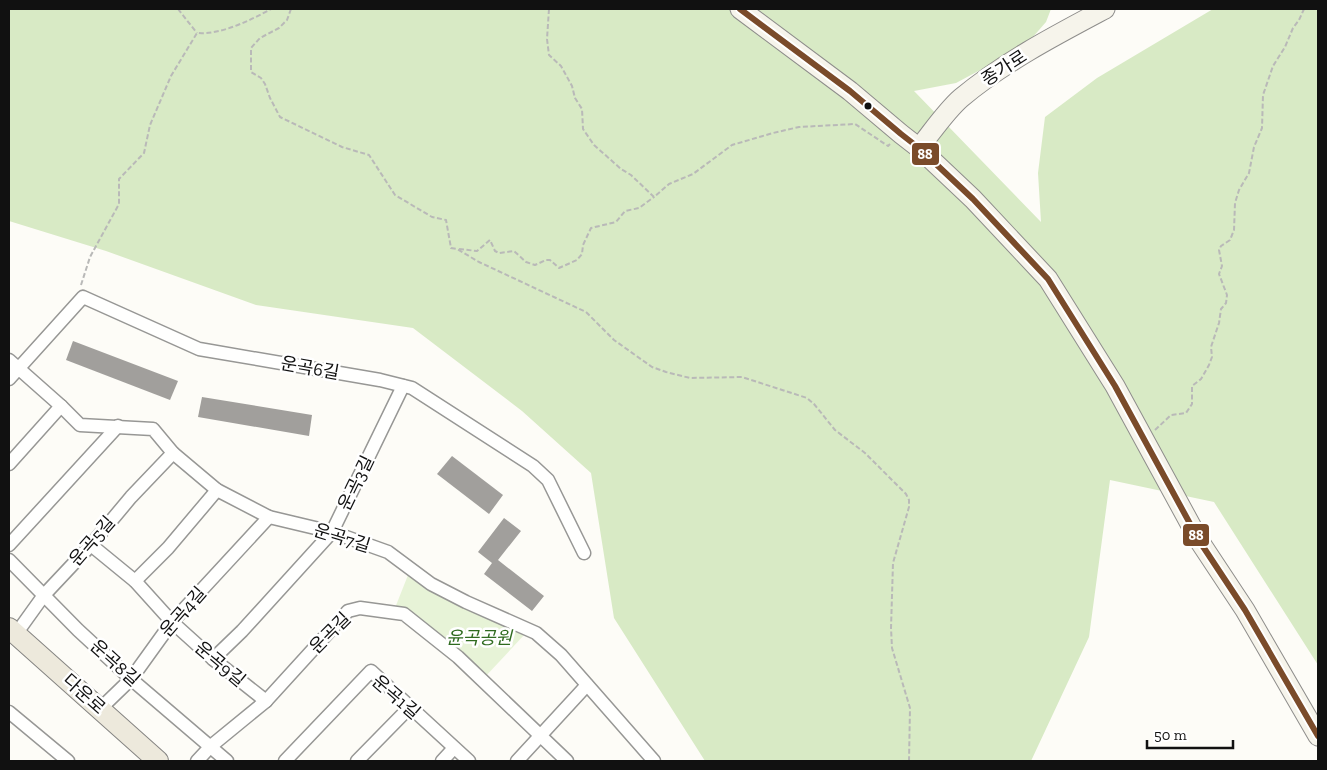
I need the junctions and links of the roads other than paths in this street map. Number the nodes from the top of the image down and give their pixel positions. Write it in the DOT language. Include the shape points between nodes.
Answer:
graph roads {
  1 [pos="740,9"];
  2 [pos="1105,9"];
  3 [pos="1078,16"];
  4 [pos="919,148"];
  5 [pos="13,364"];
  6 [pos="9,379"];
  7 [pos="403,386"];
  8 [pos="61,406"];
  9 [pos="118,426"];
  10 [pos="174,453"];
  11 [pos="9,464"];
  12 [pos="218,490"];
  13 [pos="269,517"];
  14 [pos="332,532"];
  15 [pos="91,544"];
  16 [pos="9,545"];
  17 [pos="584,553"];
  18 [pos="9,560"];
  19 [pos="135,581"];
  20 [pos="44,595"];
  21 [pos="172,622"];
  22 [pos="12,631"];
  23 [pos="213,659"];
  24 [pos="131,678"];
  25 [pos="587,685"];
  26 [pos="266,702"];
  27 [pos="409,708"];
  28 [pos="100,709"];
  29 [pos="11,720"];
  30 [pos="541,736"];
  31 [pos="1318,736"];
  32 [pos="211,746"];
  33 [pos="454,748"];
  34 [pos="63,760"];
  35 [pos="158,761"];
  36 [pos="196,761"];
  37 [pos="227,761"];
  38 [pos="285,761"];
  39 [pos="357,761"];
  40 [pos="442,761"];
  41 [pos="469,761"];
  42 [pos="517,761"];
  43 [pos="567,761"];
  44 [pos="654,761"];
  1 -- 4 [label="main road" via="850,90"];
  2 -- 3 [label="main road, 종가로"];
  3 -- 4 [label="main road, 종가로" via="960,99"];
  4 -- 31 [label="main road" via="973,199 1048,279 1115,386 1200,542 1245,610"];
  5 -- 6 [label="street"];
  5 -- 7 [label="street, 운곡6길" via="83,297 199,349"];
  5 -- 8 [label="street, 운곡7길"];
  7 -- 14 [label="street, 운곡3길"];
  7 -- 17 [label="street, 운곡6길" via="412,388 533,466 548,480"];
  8 -- 9 [label="street, 운곡7길" via="80,425"];
  8 -- 11 [label="street"];
  9 -- 10 [label="street, 운곡7길" via="154,429"];
  9 -- 16 [label="street"];
  10 -- 12 [label="street, 운곡7길"];
  10 -- 15 [label="street, 운곡5길"];
  12 -- 13 [label="street, 운곡7길"];
  12 -- 19 [label="street"];
  13 -- 14 [label="street, 운곡7길"];
  13 -- 21 [label="street, 운곡4길"];
  14 -- 23 [label="street, 운곡3길"];
  14 -- 25 [label="street, 운곡7길" via="388,552 431,584 536,633"];
  15 -- 19 [label="street, 운곡9길"];
  15 -- 20 [label="street, 운곡5길"];
  18 -- 20 [label="street, 운곡8길"];
  19 -- 21 [label="street, 운곡9길"];
  20 -- 22 [label="street, 운곡5길"];
  20 -- 24 [label="street, 운곡8길"];
  21 -- 23 [label="street, 운곡9길"];
  21 -- 24 [label="street, 운곡4길"];
  22 -- 28 [label="main road, 다운로"];
  23 -- 26 [label="street, 운곡9길"];
  24 -- 28 [label="street, 운곡4길"];
  24 -- 32 [label="street, 운곡8길"];
  25 -- 30 [label="street"];
  25 -- 44 [label="street, 운곡7길"];
  26 -- 30 [label="street, 운곡길" via="348,611 360,608 404,614 458,657"];
  26 -- 32 [label="street, 운곡길"];
  27 -- 33 [label="street, 운곡1길"];
  27 -- 38 [label="street, 운곡1길" via="371,671"];
  27 -- 39 [label="street"];
  28 -- 35 [label="main road, 다운로"];
  29 -- 34 [label="street"];
  30 -- 42 [label="street"];
  30 -- 43 [label="street, 운곡길"];
  32 -- 36 [label="street, 운곡길"];
  32 -- 37 [label="street, 운곡8길"];
  33 -- 40 [label="street"];
  33 -- 41 [label="street, 운곡1길"];
}
